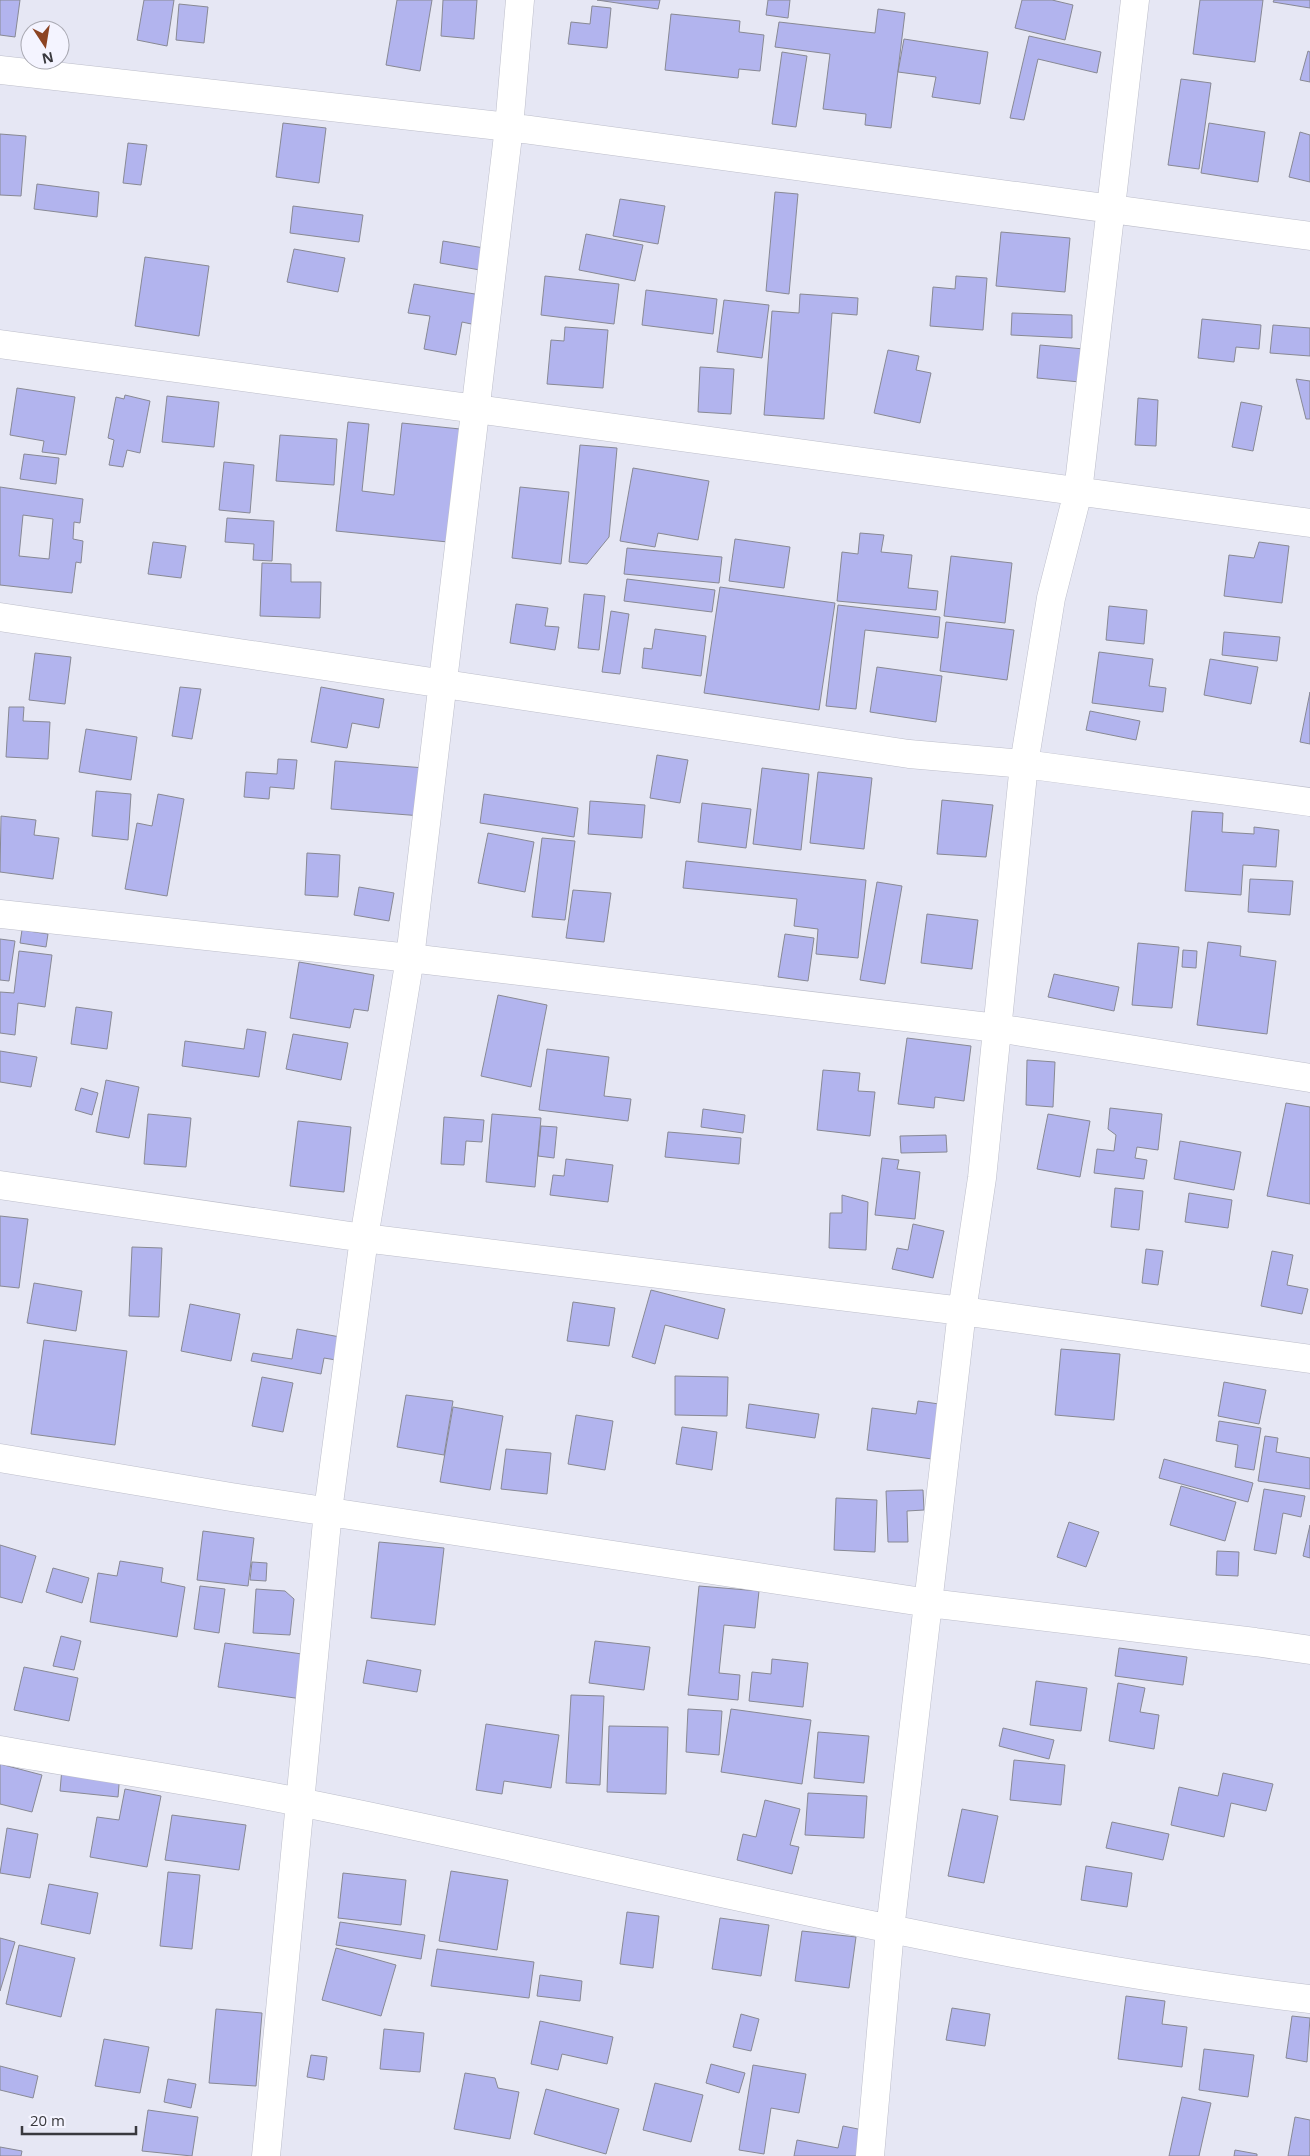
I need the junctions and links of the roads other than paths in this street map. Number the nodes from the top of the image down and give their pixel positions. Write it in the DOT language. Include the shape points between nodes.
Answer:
graph roads {
  1 [pos="520,0"];
  2 [pos="1135,0"];
  3 [pos="0,70"];
  4 [pos="509,127"];
  5 [pos="1111,208"];
  6 [pos="1310,236"];
  7 [pos="0,344"];
  8 [pos="475,408"];
  9 [pos="1078,492"];
  10 [pos="1310,523"];
  11 [pos="0,617"];
  12 [pos="444,684"];
  13 [pos="1024,764"];
  14 [pos="1310,802"];
  15 [pos="0,914"];
  16 [pos="410,958"];
  17 [pos="997,1028"];
  18 [pos="1310,1078"];
  19 [pos="0,1185"];
  20 [pos="364,1238"];
  21 [pos="962,1311"];
  22 [pos="1310,1359"];
  23 [pos="0,1458"];
  24 [pos="328,1510"];
  25 [pos="929,1603"];
  26 [pos="1310,1650"];
  27 [pos="0,1750"];
  28 [pos="302,1802"];
  29 [pos="890,1930"];
  30 [pos="1310,1999"];
  31 [pos="266,2156"];
  32 [pos="870,2156"];
  1 -- 4 [label="street"];
  2 -- 5 [label="street"];
  3 -- 4 [label="street"];
  4 -- 5 [label="street"];
  4 -- 8 [label="street"];
  5 -- 6 [label="street"];
  5 -- 9 [label="street"];
  7 -- 8 [label="street"];
  8 -- 9 [label="street"];
  8 -- 12 [label="street"];
  9 -- 10 [label="street"];
  9 -- 13 [label="street" via="1051,598"];
  11 -- 12 [label="street"];
  12 -- 13 [label="street" via="909,754"];
  12 -- 16 [label="street"];
  13 -- 14 [label="street"];
  13 -- 17 [label="street"];
  15 -- 16 [label="street"];
  16 -- 17 [label="street"];
  16 -- 20 [label="street"];
  17 -- 18 [label="street"];
  17 -- 21 [label="street" via="982,1178"];
  19 -- 20 [label="street"];
  20 -- 21 [label="street"];
  20 -- 24 [label="street"];
  21 -- 22 [label="street"];
  21 -- 25 [label="street"];
  23 -- 24 [label="street"];
  24 -- 25 [label="street"];
  24 -- 28 [label="street"];
  25 -- 26 [label="street"];
  25 -- 29 [label="street"];
  27 -- 28 [label="street"];
  28 -- 29 [label="street"];
  28 -- 31 [label="street"];
  29 -- 30 [label="street" via="1222,1989"];
  29 -- 32 [label="street"];
}
